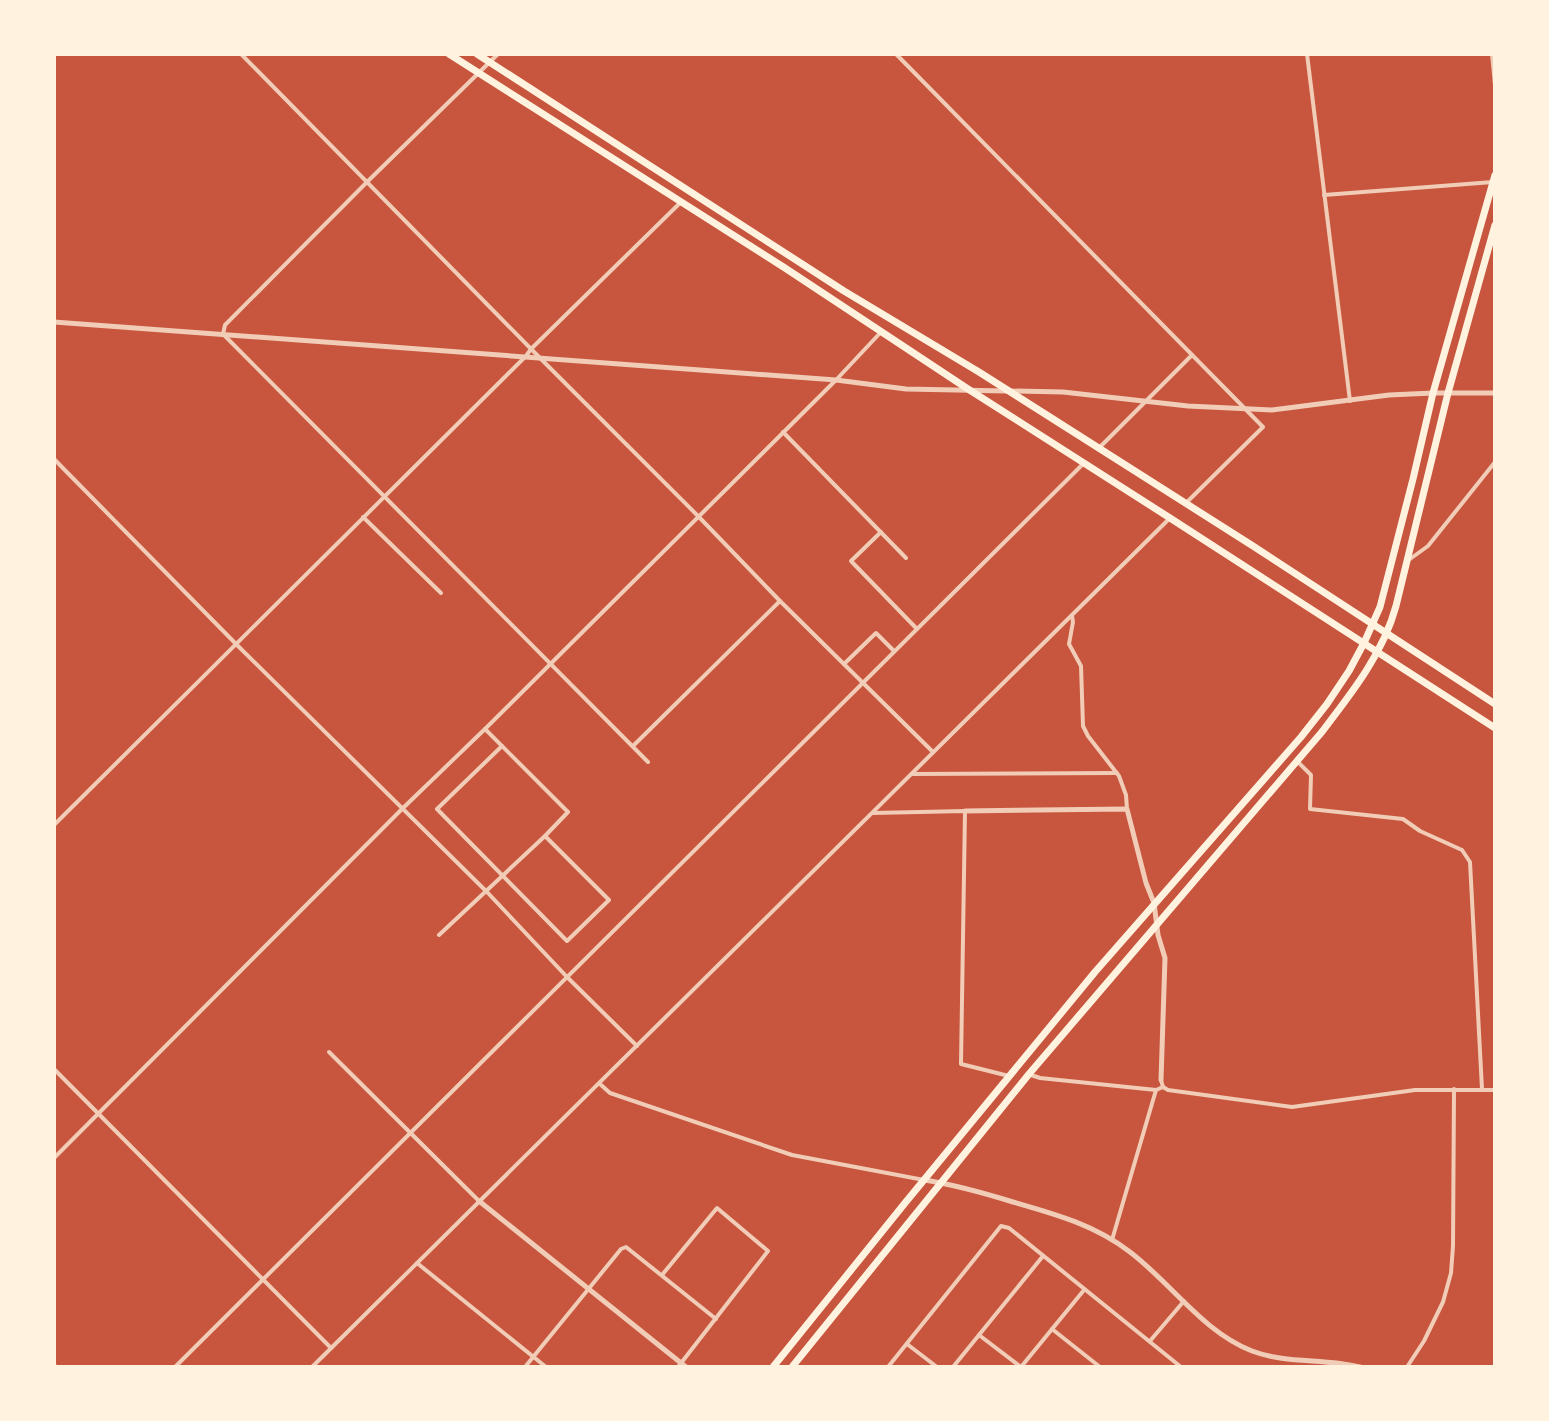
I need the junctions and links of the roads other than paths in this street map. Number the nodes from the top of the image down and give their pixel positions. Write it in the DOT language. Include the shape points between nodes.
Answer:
graph roads {
  1 [pos="241,54"];
  2 [pos="449,54"];
  3 [pos="477,54"];
  4 [pos="498,54"];
  5 [pos="896,54"];
  6 [pos="1307,54"];
  7 [pos="1492,54"];
  8 [pos="490,62"];
  9 [pos="479,73"];
  10 [pos="1495,85"];
  11 [pos="1494,180"];
  12 [pos="368,181"];
  13 [pos="1324,195"];
  14 [pos="681,202"];
  15 [pos="1495,225"];
  16 [pos="54,322"];
  17 [pos="881,332"];
  18 [pos="223,334"];
  19 [pos="531,349"];
  20 [pos="1192,355"];
  21 [pos="526,356"];
  22 [pos="538,356"];
  23 [pos="836,380"];
  24 [pos="968,389"];
  25 [pos="1006,390"];
  26 [pos="1433,393"];
  27 [pos="1448,393"];
  28 [pos="1495,393"];
  29 [pos="1146,401"];
  30 [pos="1350,401"];
  31 [pos="1247,410"];
  32 [pos="783,432"];
  33 [pos="1098,449"];
  34 [pos="54,459"];
  35 [pos="1495,462"];
  36 [pos="1084,463"];
  37 [pos="384,496"];
  38 [pos="1185,504"];
  39 [pos="698,516"];
  40 [pos="363,517"];
  41 [pos="1170,518"];
  42 [pos="881,532"];
  43 [pos="906,558"];
  44 [pos="1409,560"];
  45 [pos="441,593"];
  46 [pos="780,601"];
  47 [pos="1072,616"];
  48 [pos="1373,624"];
  49 [pos="917,629"];
  50 [pos="1387,633"];
  51 [pos="1364,643"];
  52 [pos="236,644"];
  53 [pos="894,652"];
  54 [pos="1378,652"];
  55 [pos="550,663"];
  56 [pos="844,664"];
  57 [pos="863,682"];
  58 [pos="1495,704"];
  59 [pos="1495,728"];
  60 [pos="485,729"];
  61 [pos="502,746"];
  62 [pos="633,746"];
  63 [pos="933,752"];
  64 [pos="1297,761"];
  65 [pos="648,762"];
  66 [pos="1117,773"];
  67 [pos="912,774"];
  68 [pos="402,809"];
  69 [pos="1127,809"];
  70 [pos="965,811"];
  71 [pos="872,813"];
  72 [pos="54,825"];
  73 [pos="545,836"];
  74 [pos="504,875"];
  75 [pos="487,892"];
  76 [pos="1154,903"];
  77 [pos="1157,923"];
  78 [pos="439,935"];
  79 [pos="567,977"];
  80 [pos="637,1046"];
  81 [pos="329,1052"];
  82 [pos="54,1069"];
  83 [pos="1029,1074"];
  84 [pos="1009,1076"];
  85 [pos="1162,1083"];
  86 [pos="600,1084"];
  87 [pos="1454,1089"];
  88 [pos="1482,1089"];
  89 [pos="1156,1090"];
  90 [pos="1495,1090"];
  91 [pos="98,1113"];
  92 [pos="410,1133"];
  93 [pos="54,1158"];
  94 [pos="924,1180"];
  95 [pos="940,1182"];
  96 [pos="479,1201"];
  97 [pos="1112,1240"];
  98 [pos="1043,1256"];
  99 [pos="417,1263"];
  100 [pos="662,1275"];
  101 [pos="263,1280"];
  102 [pos="589,1288"];
  103 [pos="1084,1290"];
  104 [pos="1184,1301"];
  105 [pos="716,1319"];
  106 [pos="1052,1329"];
  107 [pos="979,1335"];
  108 [pos="1150,1341"];
  109 [pos="907,1344"];
  110 [pos="331,1348"];
  111 [pos="534,1357"];
  112 [pos="1320,1364"];
  113 [pos="682,1366"];
  114 [pos="175,1367"];
  115 [pos="312,1367"];
  116 [pos="525,1367"];
  117 [pos="546,1367"];
  118 [pos="773,1367"];
  119 [pos="792,1367"];
  120 [pos="888,1367"];
  121 [pos="937,1367"];
  122 [pos="953,1367"];
  123 [pos="1021,1367"];
  124 [pos="1100,1367"];
  125 [pos="1181,1367"];
  126 [pos="1360,1367"];
  127 [pos="1407,1367"];
  1 -- 12 [label="street"];
  2 -- 9 [label="highway"];
  3 -- 8 [label="highway"];
  4 -- 8 [label="street"];
  5 -- 20 [label="street"];
  6 -- 13 [label="street"];
  7 -- 10 [label="street"];
  8 -- 9 [label="street"];
  8 -- 25 [label="highway"];
  9 -- 12 [label="street"];
  9 -- 14 [label="highway"];
  11 -- 13 [label="street"];
  11 -- 26 [label="highway"];
  12 -- 18 [label="street" via="225,325"];
  12 -- 19 [label="street"];
  13 -- 30 [label="street"];
  14 -- 17 [label="highway"];
  14 -- 19 [label="street"];
  15 -- 27 [label="highway"];
  16 -- 18 [label="street"];
  17 -- 23 [label="street"];
  17 -- 24 [label="highway"];
  18 -- 21 [label="street"];
  18 -- 37 [label="street"];
  19 -- 21 [label="street"];
  19 -- 22 [label="street"];
  20 -- 29 [label="street"];
  20 -- 31 [label="street"];
  21 -- 22 [label="street"];
  21 -- 37 [label="street"];
  22 -- 23 [label="street"];
  22 -- 39 [label="street"];
  23 -- 24 [label="street"];
  23 -- 32 [label="street"];
  24 -- 25 [label="street"];
  24 -- 36 [label="highway"];
  25 -- 29 [label="street"];
  25 -- 33 [label="highway"];
  26 -- 27 [label="street"];
  26 -- 30 [label="street"];
  26 -- 48 [label="highway"];
  27 -- 28 [label="street"];
  27 -- 44 [label="highway"];
  29 -- 31 [label="street"];
  29 -- 33 [label="street"];
  30 -- 31 [label="street"];
  31 -- 38 [label="street" via="1263,427"];
  32 -- 39 [label="street"];
  32 -- 42 [label="street"];
  33 -- 38 [label="highway"];
  34 -- 52 [label="street"];
  35 -- 44 [label="street" via="1428,546"];
  36 -- 41 [label="highway"];
  36 -- 49 [label="street"];
  37 -- 40 [label="street"];
  37 -- 55 [label="street"];
  38 -- 48 [label="highway"];
  39 -- 46 [label="street"];
  39 -- 55 [label="street"];
  40 -- 45 [label="street"];
  40 -- 52 [label="street"];
  41 -- 47 [label="street"];
  41 -- 51 [label="highway"];
  42 -- 43 [label="street"];
  42 -- 49 [label="street" via="851,561"];
  44 -- 50 [label="highway"];
  46 -- 56 [label="street"];
  46 -- 62 [label="street"];
  47 -- 63 [label="street"];
  47 -- 66 [label="street" via="1069,644 1081,666 1083,726"];
  48 -- 50 [label="highway"];
  48 -- 51 [label="highway"];
  49 -- 53 [label="street"];
  50 -- 54 [label="highway"];
  50 -- 58 [label="highway"];
  51 -- 54 [label="highway"];
  51 -- 76 [label="highway" via="1313,722"];
  52 -- 68 [label="street"];
  52 -- 72 [label="street"];
  53 -- 56 [label="street" via="876,633"];
  53 -- 57 [label="street"];
  54 -- 59 [label="highway"];
  54 -- 64 [label="highway"];
  55 -- 60 [label="street"];
  55 -- 62 [label="street"];
  56 -- 57 [label="street"];
  57 -- 63 [label="street"];
  57 -- 79 [label="street"];
  60 -- 61 [label="street"];
  60 -- 68 [label="street"];
  61 -- 73 [label="street" via="568,812"];
  61 -- 74 [label="street" via="437,809"];
  62 -- 65 [label="street"];
  63 -- 67 [label="street"];
  64 -- 77 [label="highway"];
  64 -- 88 [label="street" via="1311,775 1310,809 1403,819 1468,856"];
  66 -- 67 [label="street"];
  66 -- 69 [label="street"];
  67 -- 71 [label="street"];
  68 -- 75 [label="street"];
  68 -- 91 [label="street"];
  69 -- 70 [label="street"];
  69 -- 76 [label="street"];
  70 -- 71 [label="street"];
  70 -- 84 [label="street" via="961,1064"];
  71 -- 80 [label="street"];
  73 -- 74 [label="street"];
  73 -- 74 [label="street" via="609,900 567,941"];
  74 -- 75 [label="street"];
  75 -- 78 [label="street"];
  75 -- 79 [label="street"];
  76 -- 77 [label="street"];
  76 -- 84 [label="highway"];
  77 -- 83 [label="highway"];
  77 -- 85 [label="street" via="1165,958"];
  79 -- 80 [label="street"];
  79 -- 92 [label="street"];
  80 -- 86 [label="street"];
  81 -- 92 [label="street"];
  82 -- 91 [label="street"];
  83 -- 89 [label="street"];
  83 -- 95 [label="highway"];
  84 -- 94 [label="highway"];
  85 -- 87 [label="street" via="1168,1090 1292,1107"];
  85 -- 89 [label="street"];
  86 -- 94 [label="street" via="610,1093 792,1155"];
  86 -- 96 [label="street"];
  87 -- 88 [label="street"];
  87 -- 127 [label="street" via="1453,1261 1443,1302"];
  88 -- 90 [label="street"];
  89 -- 97 [label="street"];
  91 -- 93 [label="street"];
  91 -- 101 [label="street"];
  92 -- 96 [label="street"];
  92 -- 101 [label="street"];
  94 -- 95 [label="street"];
  94 -- 118 [label="highway"];
  95 -- 97 [label="street" via="1072,1219"];
  95 -- 119 [label="highway"];
  96 -- 99 [label="street"];
  96 -- 102 [label="street"];
  97 -- 104 [label="street"];
  98 -- 103 [label="street"];
  98 -- 107 [label="street"];
  98 -- 109 [label="street" via="1001,1226"];
  99 -- 110 [label="street"];
  99 -- 111 [label="street"];
  100 -- 102 [label="street" via="626,1247"];
  100 -- 105 [label="street"];
  100 -- 105 [label="street" via="717,1208 768,1251"];
  101 -- 110 [label="street"];
  101 -- 114 [label="street"];
  102 -- 111 [label="street"];
  102 -- 113 [label="street"];
  103 -- 106 [label="street"];
  103 -- 108 [label="street"];
  104 -- 108 [label="street"];
  104 -- 112 [label="street" via="1251,1351"];
  105 -- 113 [label="street"];
  106 -- 123 [label="street"];
  106 -- 124 [label="street"];
  107 -- 122 [label="street"];
  107 -- 123 [label="street"];
  108 -- 125 [label="street"];
  109 -- 120 [label="street"];
  109 -- 121 [label="street"];
  110 -- 115 [label="street"];
  111 -- 116 [label="street"];
  111 -- 117 [label="street"];
  112 -- 126 [label="street"];
}
